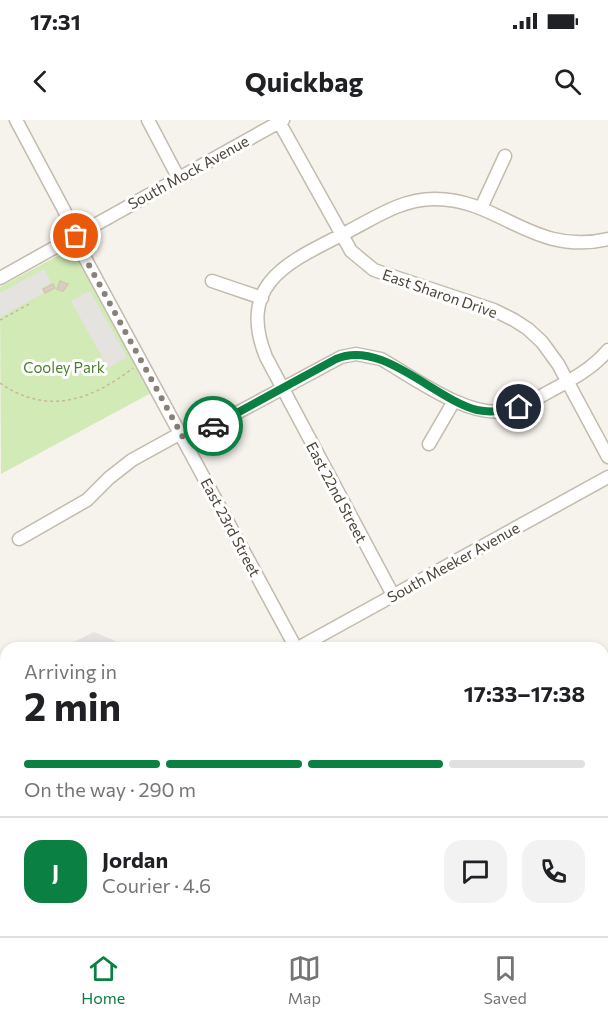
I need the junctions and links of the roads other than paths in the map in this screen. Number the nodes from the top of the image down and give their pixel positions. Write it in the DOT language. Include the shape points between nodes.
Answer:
graph roads {
  1 [pos="16,120"];
  2 [pos="148,120"];
  3 [pos="280,121"];
  4 [pos="505,156"];
  5 [pos="178,177"];
  6 [pos="481,208"];
  7 [pos="342,235"];
  8 [pos="76,236"];
  9 [pos="608,239"];
  10 [pos="0,278"];
  11 [pos="212,281"];
  12 [pos="262,298"];
  13 [pos="608,350"];
  14 [pos="568,381"];
  15 [pos="282,388"];
  16 [pos="454,401"];
  17 [pos="183,437"];
  18 [pos="429,444"];
  19 [pos="608,457"];
  20 [pos="608,477"];
  21 [pos="19,539"];
  22 [pos="393,595"];
  23 [pos="294,642"];
  24 [pos="308,642"];
  1 -- 8 [label="street, East 23rd Street"];
  2 -- 5 [label="street"];
  3 -- 5 [label="street, South Mock Avenue"];
  3 -- 7 [label="street, East Sharon Drive"];
  4 -- 6 [label="street"];
  5 -- 8 [label="street, South Mock Avenue"];
  6 -- 7 [label="street" via="433,198 411,201"];
  6 -- 9 [label="street" via="552,240 583,243"];
  7 -- 12 [label="street" via="289,262 273,277"];
  7 -- 14 [label="street, East Sharon Drive" via="351,251 374,270 514,320 549,350"];
  8 -- 10 [label="street, South Mock Avenue"];
  8 -- 17 [label="street, East 23rd Street"];
  11 -- 12 [label="street"];
  12 -- 15 [label="street, East 22nd Street" via="257,320 261,344"];
  13 -- 14 [label="street" via="600,360"];
  14 -- 16 [label="street" via="508,410 480,411"];
  14 -- 19 [label="street, East Sharon Drive"];
  15 -- 16 [label="street" via="336,359 356,354 381,359"];
  15 -- 17 [label="street"];
  15 -- 22 [label="street, East 22nd Street"];
  16 -- 18 [label="street"];
  17 -- 21 [label="street" via="132,460 87,500"];
  17 -- 23 [label="street, East 23rd Street"];
  20 -- 22 [label="street, South Meeker Avenue"];
  22 -- 24 [label="street, South Meeker Avenue"];
}
